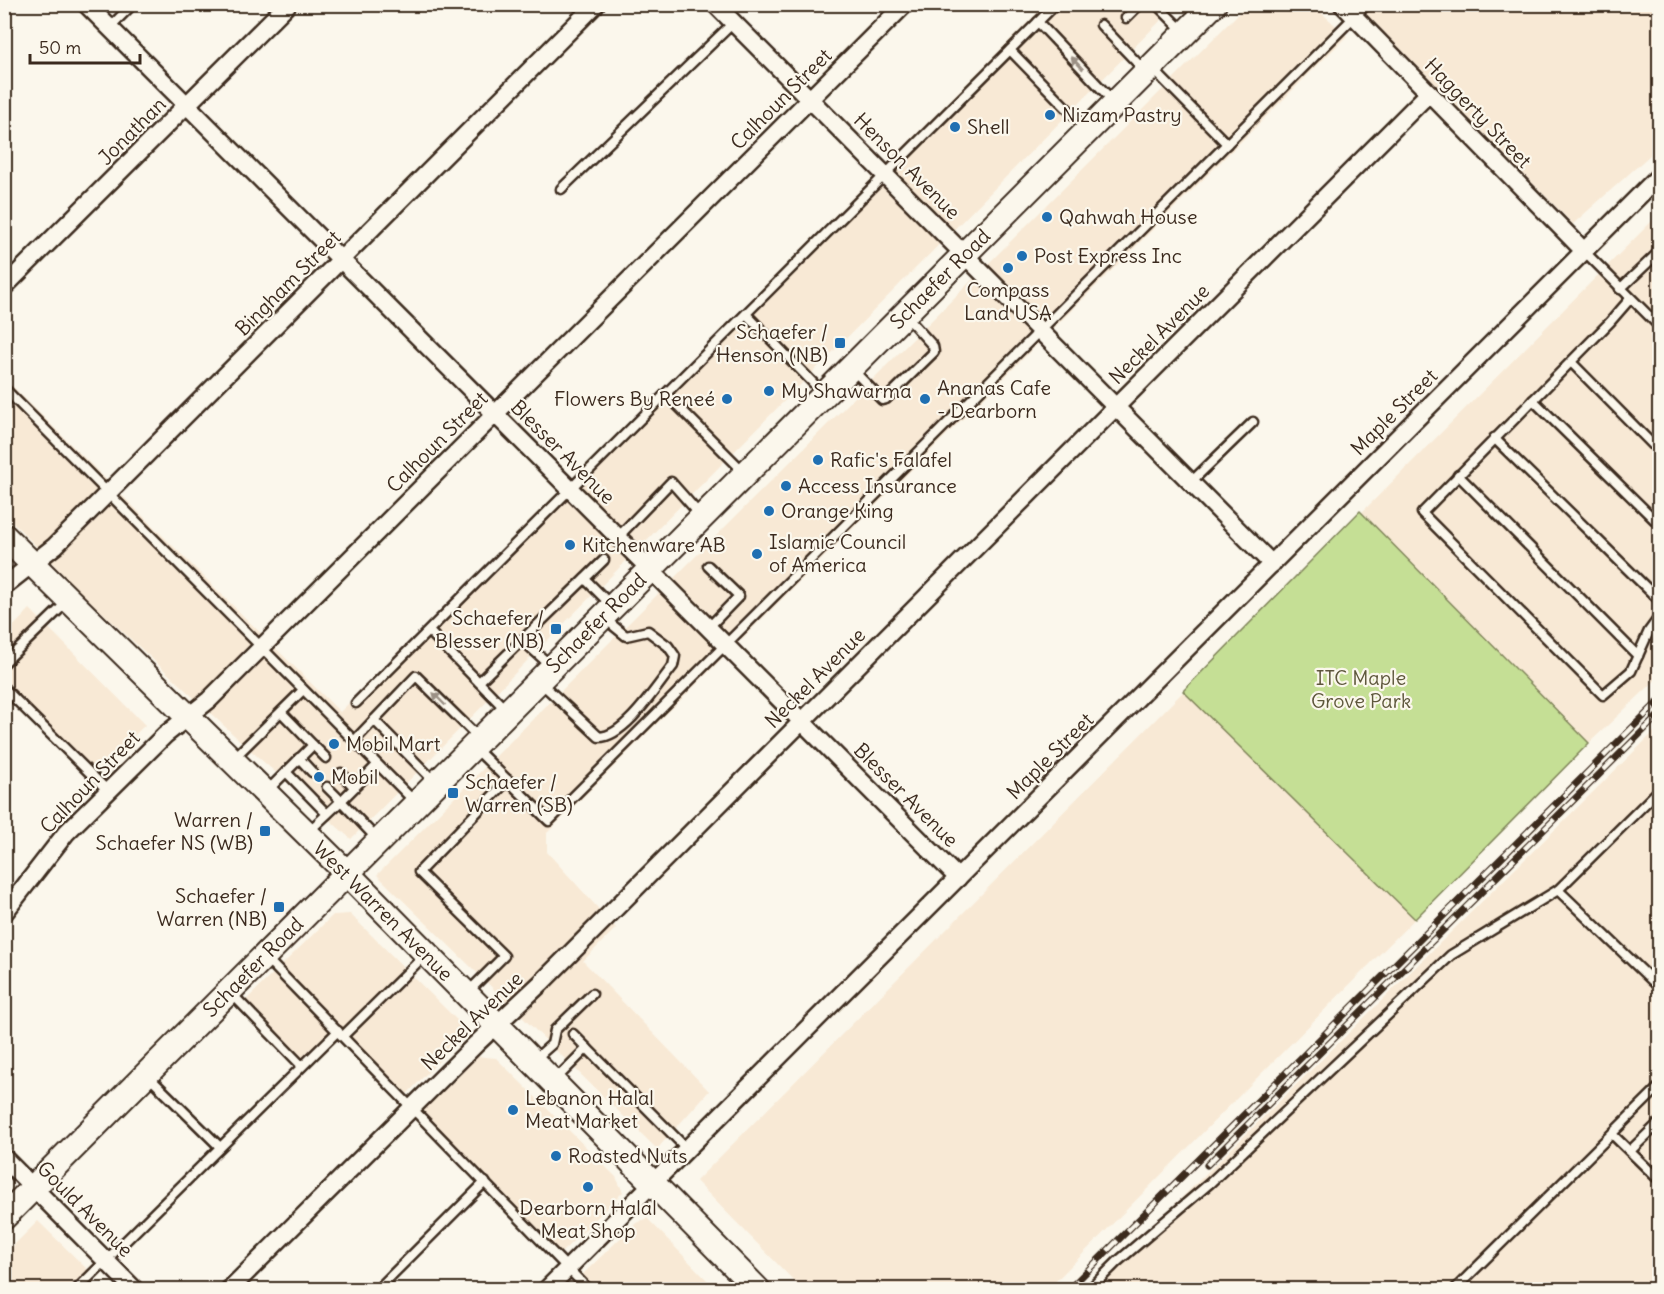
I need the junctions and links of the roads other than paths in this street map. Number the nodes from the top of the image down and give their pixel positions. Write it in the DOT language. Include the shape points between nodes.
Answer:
graph roads {
  1 [pos="86,4"];
  2 [pos="133,4"];
  3 [pos="288,4"];
  4 [pos="596,4"];
  5 [pos="715,4"];
  6 [pos="905,4"];
  7 [pos="1056,4"];
  8 [pos="1140,4"];
  9 [pos="1156,4"];
  10 [pos="1214,4"];
  11 [pos="1342,4"];
  12 [pos="1367,4"];
  13 [pos="1354,17"];
  14 [pos="1126,18"];
  15 [pos="1038,22"];
  16 [pos="733,23"];
  17 [pos="1101,25"];
  18 [pos="109,28"];
  19 [pos="1186,33"];
  20 [pos="1010,50"];
  21 [pos="1149,70"];
  22 [pos="1429,93"];
  23 [pos="810,99"];
  24 [pos="1116,104"];
  25 [pos="187,106"];
  26 [pos="1088,131"];
  27 [pos="1227,144"];
  28 [pos="886,174"];
  29 [pos="1659,175"];
  30 [pos="561,189"];
  31 [pos="1659,250"];
  32 [pos="1584,251"];
  33 [pos="965,254"];
  34 [pos="341,259"];
  35 [pos="4,287"];
  36 [pos="1620,290"];
  37 [pos="1629,299"];
  38 [pos="746,314"];
  39 [pos="904,315"];
  40 [pos="1659,327"];
  41 [pos="1041,331"];
  42 [pos="1570,362"];
  43 [pos="851,368"];
  44 [pos="4,388"];
  45 [pos="666,394"];
  46 [pos="825,394"];
  47 [pos="1533,400"];
  48 [pos="1116,407"];
  49 [pos="495,414"];
  50 [pos="1253,422"];
  51 [pos="1494,438"];
  52 [pos="1659,452"];
  53 [pos="746,474"];
  54 [pos="1458,475"];
  55 [pos="1191,482"];
  56 [pos="571,489"];
  57 [pos="108,493"];
  58 [pos="702,517"];
  59 [pos="1659,525"];
  60 [pos="4,536"];
  61 [pos="618,537"];
  62 [pos="604,560"];
  63 [pos="33,564"];
  64 [pos="1272,564"];
  65 [pos="708,566"];
  66 [pos="650,569"];
  67 [pos="585,579"];
  68 [pos="4,586"];
  69 [pos="69,600"];
  70 [pos="1659,601"];
  71 [pos="608,612"];
  72 [pos="1659,616"];
  73 [pos="709,627"];
  74 [pos="429,631"];
  75 [pos="522,640"];
  76 [pos="726,645"];
  77 [pos="261,648"];
  78 [pos="1638,656"];
  79 [pos="4,663"];
  80 [pos="545,674"];
  81 [pos="479,682"];
  82 [pos="4,688"];
  83 [pos="303,690"];
  84 [pos="356,703"];
  85 [pos="280,712"];
  86 [pos="508,712"];
  87 [pos="187,718"];
  88 [pos="374,720"];
  89 [pos="802,720"];
  90 [pos="354,741"];
  91 [pos="477,743"];
  92 [pos="313,745"];
  93 [pos="299,758"];
  94 [pos="326,758"];
  95 [pos="232,761"];
  96 [pos="377,765"];
  97 [pos="286,772"];
  98 [pos="312,772"];
  99 [pos="340,773"];
  100 [pos="508,780"];
  101 [pos="436,784"];
  102 [pos="327,787"];
  103 [pos="354,787"];
  104 [pos="1659,789"];
  105 [pos="108,791"];
  106 [pos="265,793"];
  107 [pos="341,801"];
  108 [pos="416,804"];
  109 [pos="327,813"];
  110 [pos="306,834"];
  111 [pos="379,841"];
  112 [pos="347,873"];
  113 [pos="958,878"];
  114 [pos="1558,890"];
  115 [pos="4,913"];
  116 [pos="426,954"];
  117 [pos="264,956"];
  118 [pos="1659,988"];
  119 [pos="229,991"];
  120 [pos="466,993"];
  121 [pos="592,994"];
  122 [pos="497,1024"];
  123 [pos="340,1033"];
  124 [pos="573,1034"];
  125 [pos="587,1048"];
  126 [pos="532,1061"];
  127 [pos="302,1066"];
  128 [pos="146,1073"];
  129 [pos="553,1082"];
  130 [pos="1659,1086"];
  131 [pos="413,1107"];
  132 [pos="1659,1122"];
  133 [pos="1612,1134"];
  134 [pos="220,1147"];
  135 [pos="687,1149"];
  136 [pos="1630,1151"];
  137 [pos="4,1158"];
  138 [pos="1659,1173"];
  139 [pos="485,1182"];
  140 [pos="654,1182"];
  141 [pos="33,1186"];
  142 [pos="4,1217"];
  143 [pos="106,1260"];
  144 [pos="568,1268"];
  145 [pos="76,1290"];
  146 [pos="135,1290"];
  147 [pos="229,1290"];
  148 [pos="377,1290"];
  149 [pos="546,1290"];
  150 [pos="589,1290"];
  151 [pos="758,1290"];
  152 [pos="1089,1290"];
  153 [pos="1454,1290"];
  1 -- 18 [label="street, Blesser Avenue"];
  2 -- 18 [label="lane"];
  3 -- 25 [label="street, Jonathan"];
  4 -- 34 [label="street, Bingham Street"];
  5 -- 16 [label="street, Henson Avenue"];
  6 -- 23 [label="street, Calhoun Street"];
  7 -- 15 [label="lane"];
  8 -- 14 [label="lane"];
  9 -- 19 [label="lane"];
  10 -- 19 [label="main road, Schaefer Road"];
  11 -- 13 [label="street, Haggerty Street"];
  12 -- 13 [label="lane"];
  13 -- 22 [label="street, Haggerty Street"];
  13 -- 27 [label="lane"];
  15 -- 20 [label="lane"];
  24 -- 15 [label="lane, one-way"];
  16 -- 23 [label="street, Henson Avenue"];
  16 -- 30 [label="lane"];
  17 -- 21 [label="lane"];
  18 -- 25 [label="street, Blesser Avenue"];
  19 -- 21 [label="main road, Schaefer Road"];
  20 -- 26 [label="lane"];
  20 -- 28 [label="lane"];
  21 -- 24 [label="main road, Schaefer Road"];
  21 -- 27 [label="lane"];
  22 -- 32 [label="street, Haggerty Street"];
  22 -- 48 [label="street, Neckel Avenue"];
  23 -- 28 [label="street, Henson Avenue"];
  23 -- 49 [label="street, Calhoun Street"];
  24 -- 26 [label="main road, Schaefer Road"];
  25 -- 34 [label="street, Blesser Avenue"];
  25 -- 35 [label="street, Jonathan"];
  26 -- 33 [label="main road, Schaefer Road"];
  27 -- 41 [label="lane"];
  28 -- 33 [label="street, Henson Avenue"];
  28 -- 38 [label="lane"];
  29 -- 32 [label="street, Maple Street"];
  31 -- 36 [label="lane"];
  32 -- 36 [label="lane"];
  32 -- 64 [label="street, Maple Street"];
  33 -- 39 [label="main road, Schaefer Road"];
  33 -- 41 [label="street, Henson Avenue"];
  34 -- 49 [label="street, Blesser Avenue"];
  34 -- 57 [label="street, Bingham Street"];
  36 -- 37 [label="lane"];
  37 -- 40 [label="lane"];
  37 -- 42 [label="lane"];
  38 -- 45 [label="lane"];
  38 -- 46 [label="lane"];
  39 -- 43 [label="main road, Schaefer Road"];
  39 -- 43 [label="lane" via="933,346 934,352 882,400"];
  41 -- 48 [label="street, Henson Avenue"];
  41 -- 76 [label="lane"];
  42 -- 47 [label="lane"];
  42 -- 52 [label="lane"];
  43 -- 46 [label="main road, Schaefer Road"];
  44 -- 57 [label="lane"];
  45 -- 53 [label="lane"];
  45 -- 56 [label="lane"];
  46 -- 53 [label="main road, Schaefer Road"];
  47 -- 51 [label="lane"];
  47 -- 59 [label="lane"];
  48 -- 55 [label="street, Henson Avenue"];
  48 -- 89 [label="street, Neckel Avenue"];
  49 -- 56 [label="street, Blesser Avenue"];
  49 -- 77 [label="street, Calhoun Street"];
  50 -- 55 [label="lane"];
  51 -- 54 [label="lane"];
  51 -- 70 [label="lane"];
  53 -- 58 [label="main road, Schaefer Road"];
  54 -- 78 [label="lane"];
  54 -- 78 [label="lane" via="1422,513 1603,695 1631,671"];
  55 -- 64 [label="street, Henson Avenue"];
  56 -- 61 [label="street, Blesser Avenue"];
  56 -- 74 [label="lane"];
  57 -- 63 [label="street, Bingham Street"];
  57 -- 77 [label="lane"];
  58 -- 61 [label="lane" via="671,482"];
  58 -- 66 [label="main road, Schaefer Road"];
  60 -- 63 [label="main road, West Warren Avenue"];
  61 -- 66 [label="street, Blesser Avenue"];
  62 -- 67 [label="lane"];
  63 -- 68 [label="street, Bingham Street"];
  63 -- 69 [label="main road, West Warren Avenue"];
  64 -- 113 [label="street, Maple Street"];
  65 -- 73 [label="lane" via="739,596"];
  66 -- 71 [label="main road, Schaefer Road"];
  66 -- 73 [label="street, Blesser Avenue"];
  67 -- 71 [label="lane"];
  67 -- 75 [label="lane"];
  69 -- 79 [label="lane"];
  69 -- 87 [label="main road, West Warren Avenue"];
  71 -- 80 [label="main road, Schaefer Road"];
  71 -- 80 [label="lane" via="626,636 648,631 675,656 673,666 627,722 608,737 599,737"];
  72 -- 78 [label="lane"];
  73 -- 76 [label="street, Blesser Avenue"];
  74 -- 81 [label="lane"];
  74 -- 84 [label="lane"];
  75 -- 80 [label="lane"];
  75 -- 81 [label="lane"];
  76 -- 89 [label="street, Blesser Avenue"];
  76 -- 100 [label="lane" via="549,820"];
  77 -- 83 [label="lane"];
  77 -- 87 [label="street, Calhoun Street"];
  80 -- 86 [label="main road, Schaefer Road"];
  81 -- 86 [label="lane"];
  82 -- 105 [label="lane"];
  83 -- 85 [label="lane"];
  83 -- 90 [label="lane"];
  85 -- 92 [label="lane"];
  85 -- 95 [label="lane"];
  86 -- 91 [label="main road, Schaefer Road"];
  87 -- 95 [label="main road, West Warren Avenue"];
  87 -- 105 [label="street, Calhoun Street"];
  88 -- 90 [label="lane"];
  91 -- 88 [label="lane, one-way" via="416,676"];
  88 -- 101 [label="lane"];
  89 -- 113 [label="street, Blesser Avenue"];
  89 -- 122 [label="street, Neckel Avenue"];
  90 -- 96 [label="lane"];
  91 -- 100 [label="lane"];
  91 -- 101 [label="main road, Schaefer Road"];
  92 -- 93 [label="lane"];
  92 -- 94 [label="lane"];
  93 -- 97 [label="lane"];
  93 -- 98 [label="lane"];
  95 -- 106 [label="main road, West Warren Avenue"];
  96 -- 103 [label="lane"];
  96 -- 108 [label="lane"];
  97 -- 106 [label="lane"];
  97 -- 109 [label="lane"];
  99 -- 103 [label="lane"];
  100 -- 120 [label="lane" via="420,872 504,956"];
  101 -- 108 [label="main road, Schaefer Road"];
  102 -- 107 [label="lane"];
  103 -- 107 [label="lane"];
  104 -- 114 [label="lane"];
  105 -- 115 [label="street, Calhoun Street" via="66,833"];
  106 -- 110 [label="main road, West Warren Avenue"];
  107 -- 109 [label="lane"];
  107 -- 111 [label="lane"];
  108 -- 111 [label="main road, Schaefer Road"];
  109 -- 110 [label="lane"];
  110 -- 112 [label="main road, West Warren Avenue"];
  111 -- 112 [label="main road, Schaefer Road"];
  112 -- 116 [label="main road, West Warren Avenue"];
  112 -- 117 [label="main road, Schaefer Road"];
  113 -- 135 [label="street, Maple Street"];
  114 -- 118 [label="lane"];
  114 -- 152 [label="lane" via="1451,955 1210,1183"];
  116 -- 120 [label="main road, West Warren Avenue"];
  116 -- 123 [label="lane"];
  117 -- 119 [label="main road, Schaefer Road"];
  117 -- 123 [label="lane"];
  119 -- 127 [label="lane"];
  119 -- 128 [label="main road, Schaefer Road"];
  120 -- 122 [label="main road, West Warren Avenue"];
  121 -- 126 [label="lane" via="555,1030 552,1044"];
  122 -- 126 [label="main road, West Warren Avenue"];
  122 -- 131 [label="street, Neckel Avenue"];
  123 -- 127 [label="lane"];
  123 -- 131 [label="lane"];
  124 -- 125 [label="lane"];
  125 -- 129 [label="lane"];
  125 -- 135 [label="lane"];
  126 -- 129 [label="main road, West Warren Avenue"];
  127 -- 134 [label="lane"];
  128 -- 134 [label="lane"];
  128 -- 141 [label="main road, Schaefer Road"];
  129 -- 140 [label="main road, West Warren Avenue"];
  130 -- 133 [label="lane"];
  131 -- 139 [label="lane"];
  131 -- 147 [label="street, Neckel Avenue"];
  132 -- 136 [label="lane"];
  133 -- 136 [label="lane"];
  133 -- 153 [label="lane"];
  134 -- 143 [label="lane"];
  135 -- 140 [label="street, Maple Street"];
  136 -- 138 [label="lane" via="1656,1177"];
  137 -- 141 [label="street, Gould Avenue"];
  139 -- 144 [label="lane"];
  139 -- 148 [label="lane"];
  140 -- 144 [label="street, Maple Street"];
  140 -- 151 [label="main road, West Warren Avenue"];
  141 -- 142 [label="main road, Schaefer Road"];
  141 -- 143 [label="street, Gould Avenue"];
  143 -- 145 [label="lane"];
  143 -- 146 [label="street, Gould Avenue"];
  144 -- 149 [label="street, Maple Street"];
  144 -- 150 [label="lane"];
}
